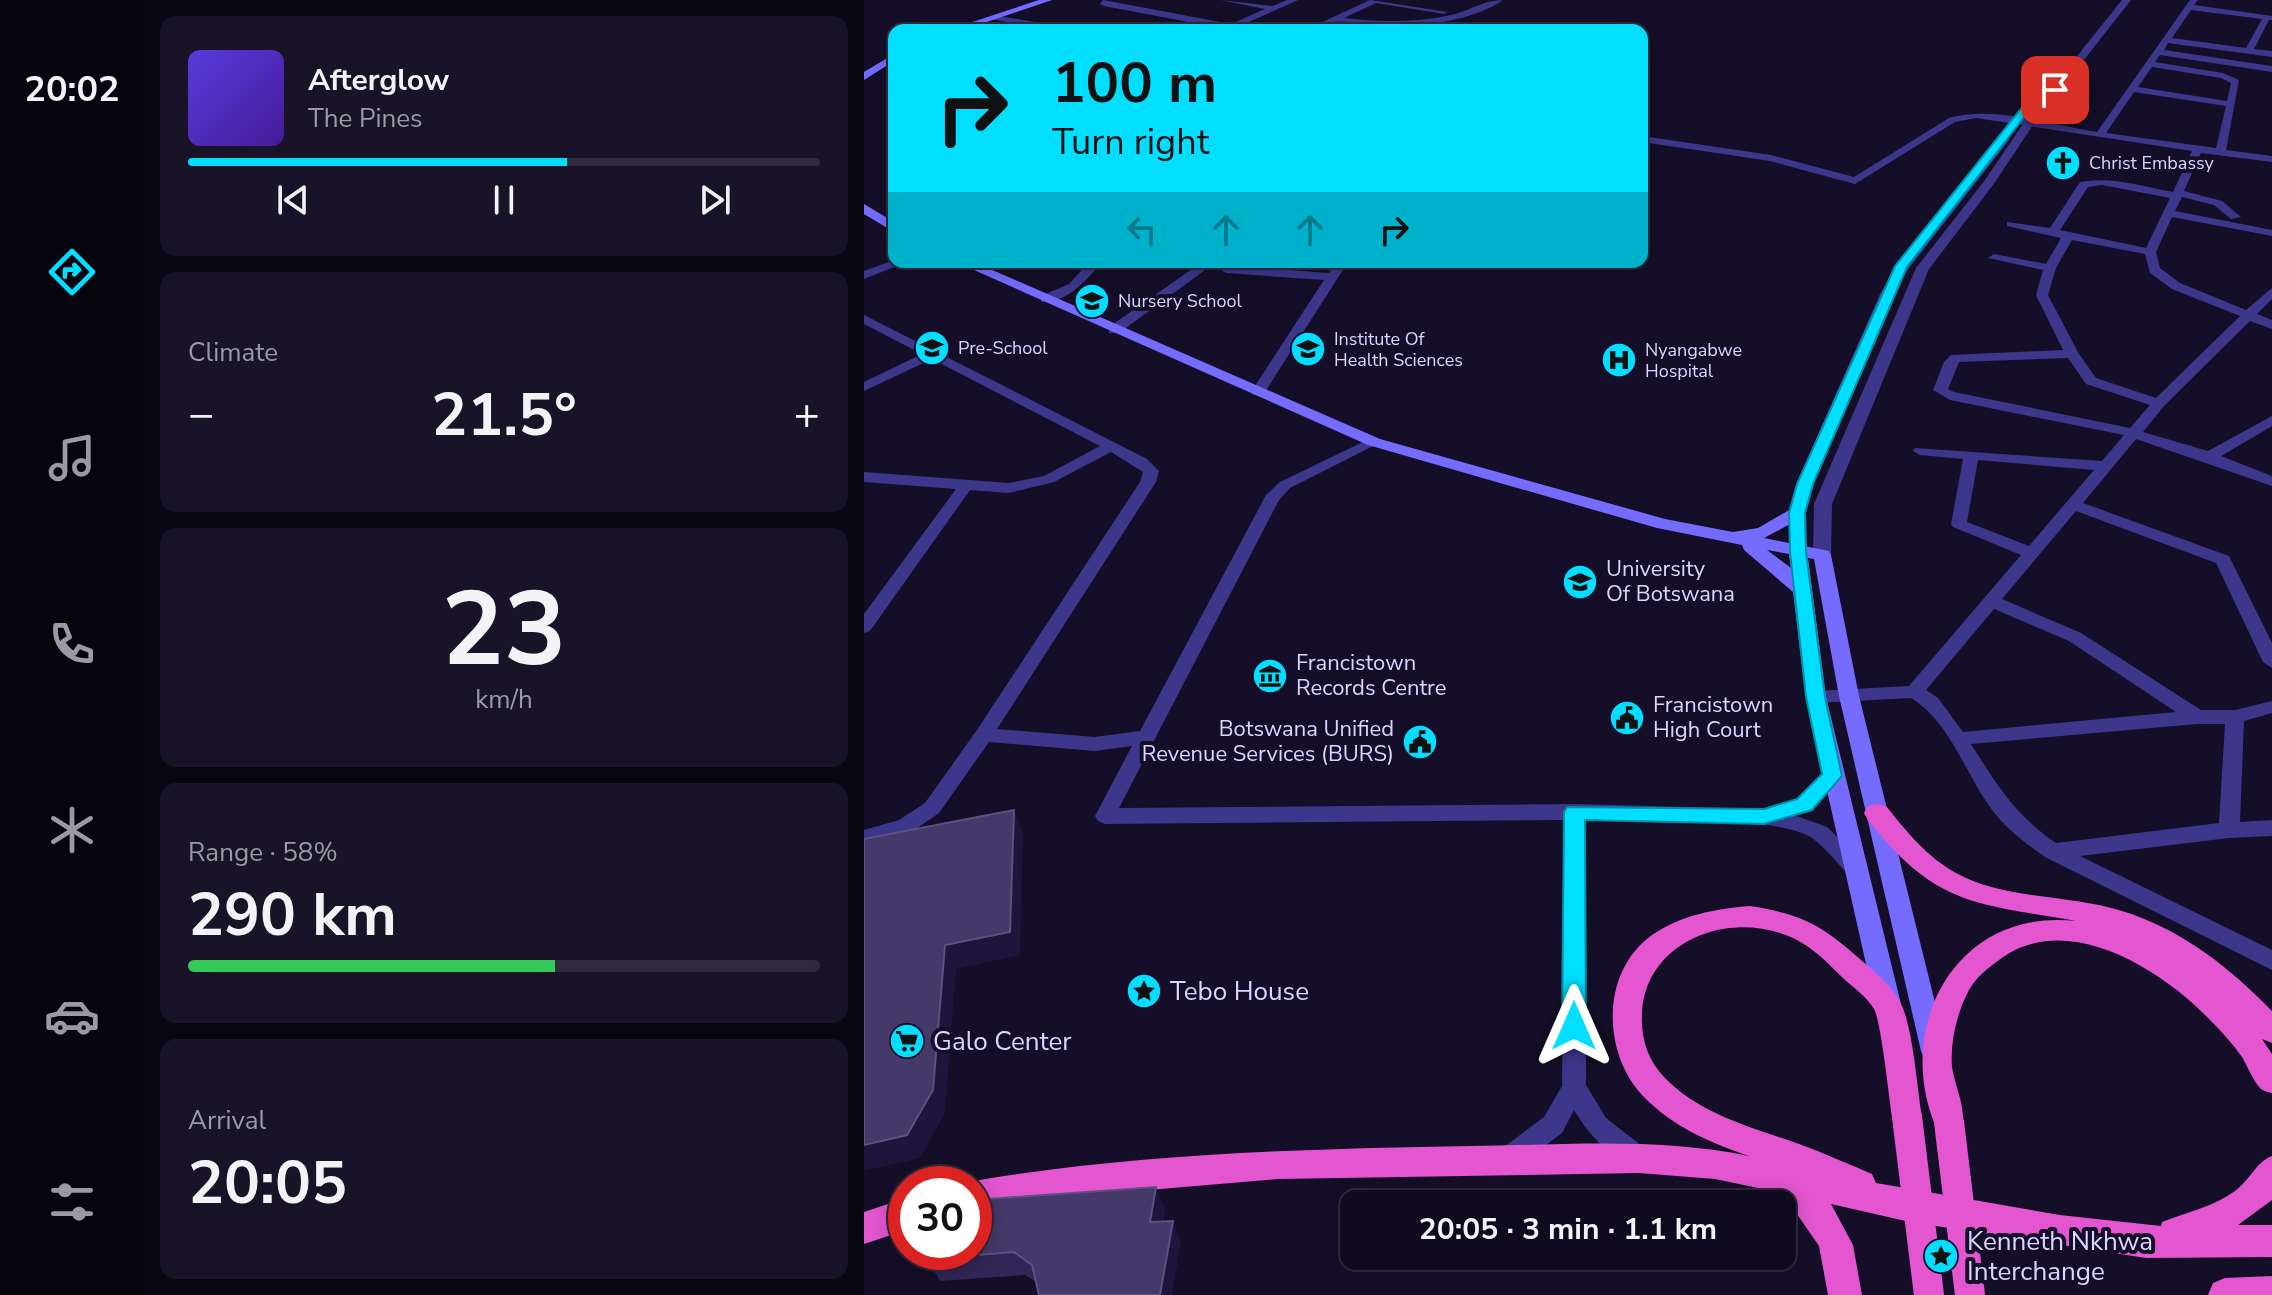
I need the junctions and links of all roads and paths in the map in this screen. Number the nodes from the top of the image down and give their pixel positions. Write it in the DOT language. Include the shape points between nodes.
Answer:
graph roads {
  1 [pos="1048,0"];
  2 [pos="1108,0"];
  3 [pos="1224,0"];
  4 [pos="1294,0"];
  5 [pos="1376,0"];
  6 [pos="1499,0"];
  7 [pos="2127,0"];
  8 [pos="2191,3"];
  9 [pos="1274,8"];
  10 [pos="1466,15"];
  11 [pos="993,17"];
  12 [pos="2270,17"];
  13 [pos="1334,19"];
  14 [pos="971,24"];
  15 [pos="1033,24"];
  16 [pos="1214,24"];
  17 [pos="1238,24"];
  18 [pos="1323,24"];
  19 [pos="1373,24"];
  20 [pos="1390,24"];
  21 [pos="2165,40"];
  22 [pos="2249,51"];
  23 [pos="2160,52"];
  24 [pos="2272,54"];
  25 [pos="888,61"];
  26 [pos="2150,64"];
  27 [pos="2272,69"];
  28 [pos="2272,75"];
  29 [pos="864,77"];
  30 [pos="2232,78"];
  31 [pos="2130,89"];
  32 [pos="2230,104"];
  33 [pos="2024,121"];
  34 [pos="2100,135"];
  35 [pos="1648,140"];
  36 [pos="2198,149"];
  37 [pos="2220,152"];
  38 [pos="2272,159"];
  39 [pos="2178,195"];
  40 [pos="864,208"];
  41 [pos="2169,213"];
  42 [pos="2235,217"];
  43 [pos="888,224"];
  44 [pos="2011,224"];
  45 [pos="2053,233"];
  46 [pos="2272,233"];
  47 [pos="2068,236"];
  48 [pos="2150,252"];
  49 [pos="1994,258"];
  50 [pos="888,267"];
  51 [pos="976,268"];
  52 [pos="1090,268"];
  53 [pos="1202,268"];
  54 [pos="1338,268"];
  55 [pos="2050,268"];
  56 [pos="1226,269"];
  57 [pos="864,275"];
  58 [pos="1332,277"];
  59 [pos="2272,292"];
  60 [pos="1045,299"];
  61 [pos="2247,315"];
  62 [pos="864,319"];
  63 [pos="2272,325"];
  64 [pos="1114,330"];
  65 [pos="933,354"];
  66 [pos="2072,354"];
  67 [pos="864,387"];
  68 [pos="1258,392"];
  69 [pos="2159,403"];
  70 [pos="2268,427"];
  71 [pos="2135,433"];
  72 [pos="1374,442"];
  73 [pos="1111,446"];
  74 [pos="1920,451"];
  75 [pos="1971,455"];
  76 [pos="2212,455"];
  77 [pos="2107,466"];
  78 [pos="864,477"];
  79 [pos="2272,481"];
  80 [pos="966,485"];
  81 [pos="2073,505"];
  82 [pos="1797,513"];
  83 [pos="1719,536"];
  84 [pos="1744,542"];
  85 [pos="1798,552"];
  86 [pos="2033,554"];
  87 [pos="1822,555"];
  88 [pos="1805,593"];
  89 [pos="1993,602"];
  90 [pos="864,627"];
  91 [pos="2272,662"];
  92 [pos="1914,692"];
  93 [pos="1849,696"];
  94 [pos="1816,697"];
  95 [pos="2272,707"];
  96 [pos="2197,717"];
  97 [pos="2235,717"];
  98 [pos="984,735"];
  99 [pos="1146,737"];
  100 [pos="1957,739"];
  101 [pos="1832,776"];
  102 [pos="1575,812"];
  103 [pos="1877,813"];
  104 [pos="1764,816"];
  105 [pos="2272,828"];
  106 [pos="2229,830"];
  107 [pos="864,838"];
  108 [pos="2052,851"];
  109 [pos="1855,867"];
  110 [pos="2272,961"];
  111 [pos="1889,1008"];
  112 [pos="2272,1030"];
  113 [pos="1936,1061"];
  114 [pos="2272,1080"];
  115 [pos="1574,1087"];
  116 [pos="1639,1158"];
  117 [pos="1505,1161"];
  118 [pos="2272,1171"];
  119 [pos="1787,1180"];
  120 [pos="992,1193"];
  121 [pos="1910,1206"];
  122 [pos="888,1220"];
  123 [pos="864,1228"];
  124 [pos="2272,1241"];
  125 [pos="2146,1242"];
  126 [pos="2272,1293"];
  127 [pos="1845,1295"];
  128 [pos="1929,1295"];
  129 [pos="1970,1295"];
  130 [pos="2225,1295"];
  1 -- 11 [label="main road"];
  2 -- 16 [label="street" via="1104,4"];
  3 -- 9 [label="street"];
  4 -- 9 [label="street"];
  5 -- 10 [label="street"];
  5 -- 13 [label="street"];
  6 -- 10 [label="street"];
  7 -- 33 [label="street"];
  8 -- 12 [label="street"];
  8 -- 21 [label="street"];
  9 -- 17 [label="street"];
  10 -- 20 [label="street"];
  11 -- 14 [label="main road"];
  11 -- 15 [label="street"];
  12 -- 22 [label="street"];
  13 -- 18 [label="street"];
  13 -- 19 [label="street"];
  21 -- 22 [label="street"];
  21 -- 23 [label="street"];
  22 -- 24 [label="street"];
  23 -- 26 [label="street"];
  23 -- 27 [label="street"];
  25 -- 29 [label="main road"];
  26 -- 30 [label="street"];
  26 -- 31 [label="street"];
  28 -- 30 [label="street"];
  30 -- 32 [label="street" via="2236,82"];
  31 -- 32 [label="street"];
  31 -- 34 [label="street"];
  32 -- 37 [label="street"];
  33 -- 34 [label="street"];
  33 -- 35 [label="street" via="1977,116 1952,120 1855,181 1771,158"];
  33 -- 82 [label="street" via="1901,266"];
  33 -- 87 [label="street" via="1989,182 1916,281 1823,504"];
  34 -- 36 [label="street"];
  36 -- 37 [label="street"];
  36 -- 39 [label="street"];
  37 -- 38 [label="street"];
  39 -- 41 [label="street"];
  39 -- 42 [label="street" via="2218,203"];
  39 -- 45 [label="street" via="2102,182 2084,184"];
  40 -- 43 [label="main road"];
  41 -- 46 [label="street"];
  41 -- 48 [label="street"];
  44 -- 45 [label="street"];
  45 -- 47 [label="street"];
  47 -- 48 [label="street"];
  47 -- 55 [label="street"];
  48 -- 61 [label="street" via="2161,277"];
  49 -- 55 [label="street"];
  50 -- 57 [label="street"];
  51 -- 60 [label="main road"];
  52 -- 60 [label="street" via="1073,287"];
  53 -- 64 [label="street"];
  54 -- 58 [label="street"];
  55 -- 66 [label="street" via="2042,295"];
  56 -- 58 [label="street"];
  58 -- 68 [label="street"];
  59 -- 61 [label="street"];
  60 -- 64 [label="main road"];
  61 -- 63 [label="street"];
  61 -- 69 [label="street"];
  62 -- 65 [label="street"];
  64 -- 68 [label="main road"];
  65 -- 67 [label="street"];
  65 -- 73 [label="street"];
  66 -- 69 [label="street" via="2091,381"];
  66 -- 71 [label="street" via="1956,358 1940,390"];
  68 -- 72 [label="main road"];
  69 -- 71 [label="street"];
  70 -- 76 [label="street"];
  71 -- 76 [label="street"];
  71 -- 77 [label="street"];
  72 -- 83 [label="main road"];
  72 -- 99 [label="street" via="1285,485 1272,498"];
  73 -- 80 [label="street" via="1049,479 1009,488"];
  73 -- 98 [label="street" via="1142,462 1151,471 1148,482"];
  74 -- 75 [label="street"];
  75 -- 77 [label="street"];
  75 -- 86 [label="street" via="1959,524"];
  76 -- 79 [label="street"];
  77 -- 81 [label="street"];
  78 -- 80 [label="street"];
  80 -- 90 [label="street"];
  81 -- 86 [label="street"];
  81 -- 91 [label="street" via="2223,560"];
  82 -- 83 [label="main road" via="1763,533"];
  82 -- 85 [label="street"];
  83 -- 84 [label="main road"];
  84 -- 85 [label="main road"];
  84 -- 88 [label="main road"];
  85 -- 87 [label="main road"];
  85 -- 88 [label="main road"];
  86 -- 89 [label="street"];
  87 -- 93 [label="main road"];
  88 -- 94 [label="main road"];
  89 -- 92 [label="street"];
  89 -- 96 [label="street" via="2075,637"];
  92 -- 93 [label="street"];
  92 -- 100 [label="street" via="1931,702"];
  93 -- 94 [label="street"];
  93 -- 103 [label="main road"];
  94 -- 101 [label="main road"];
  95 -- 97 [label="street"];
  96 -- 97 [label="street"];
  96 -- 100 [label="street"];
  97 -- 106 [label="street"];
  98 -- 99 [label="street" via="1095,744"];
  98 -- 107 [label="street" via="932,808 906,826"];
  99 -- 102 [label="street" via="1105,816"];
  100 -- 108 [label="street" via="1997,802 2022,830"];
  101 -- 104 [label="street" via="1805,804"];
  101 -- 109 [label="main road"];
  102 -- 104 [label="street"];
  102 -- 115 [label="street"];
  103 -- 112 [label="highway" via="1902,845 1951,883 1978,893 2086,911 2166,941 2204,964"];
  103 -- 113 [label="main road"];
  104 -- 109 [label="street" via="1820,833"];
  105 -- 106 [label="street"];
  106 -- 108 [label="street"];
  108 -- 110 [label="street"];
  109 -- 111 [label="main road"];
  111 -- 121 [label="highway" via="1811,934 1757,916 1726,917 1697,923 1652,950 1638,968 1625,1018 1638,1067 1687,1114 1730,1137"];
  111 -- 128 [label="highway, bridge"];
  113 -- 114 [label="highway" via="1947,1007 1960,978 1977,958 2022,934 2062,931 2100,936 2162,964 2244,1034"];
  113 -- 129 [label="highway, bridge" via="1949,1122"];
  115 -- 116 [label="street" via="1597,1126"];
  115 -- 117 [label="street" via="1553,1125"];
  116 -- 117 [label="highway"];
  116 -- 119 [label="highway" via="1715,1164"];
  117 -- 120 [label="highway" via="1278,1164"];
  118 -- 125 [label="highway" via="2246,1202 2213,1222"];
  119 -- 121 [label="highway"];
  119 -- 127 [label="highway" via="1830,1229 1841,1253"];
  121 -- 125 [label="highway"];
  122 -- 123 [label="highway"];
  124 -- 125 [label="highway"];
  126 -- 130 [label="highway"];
}
